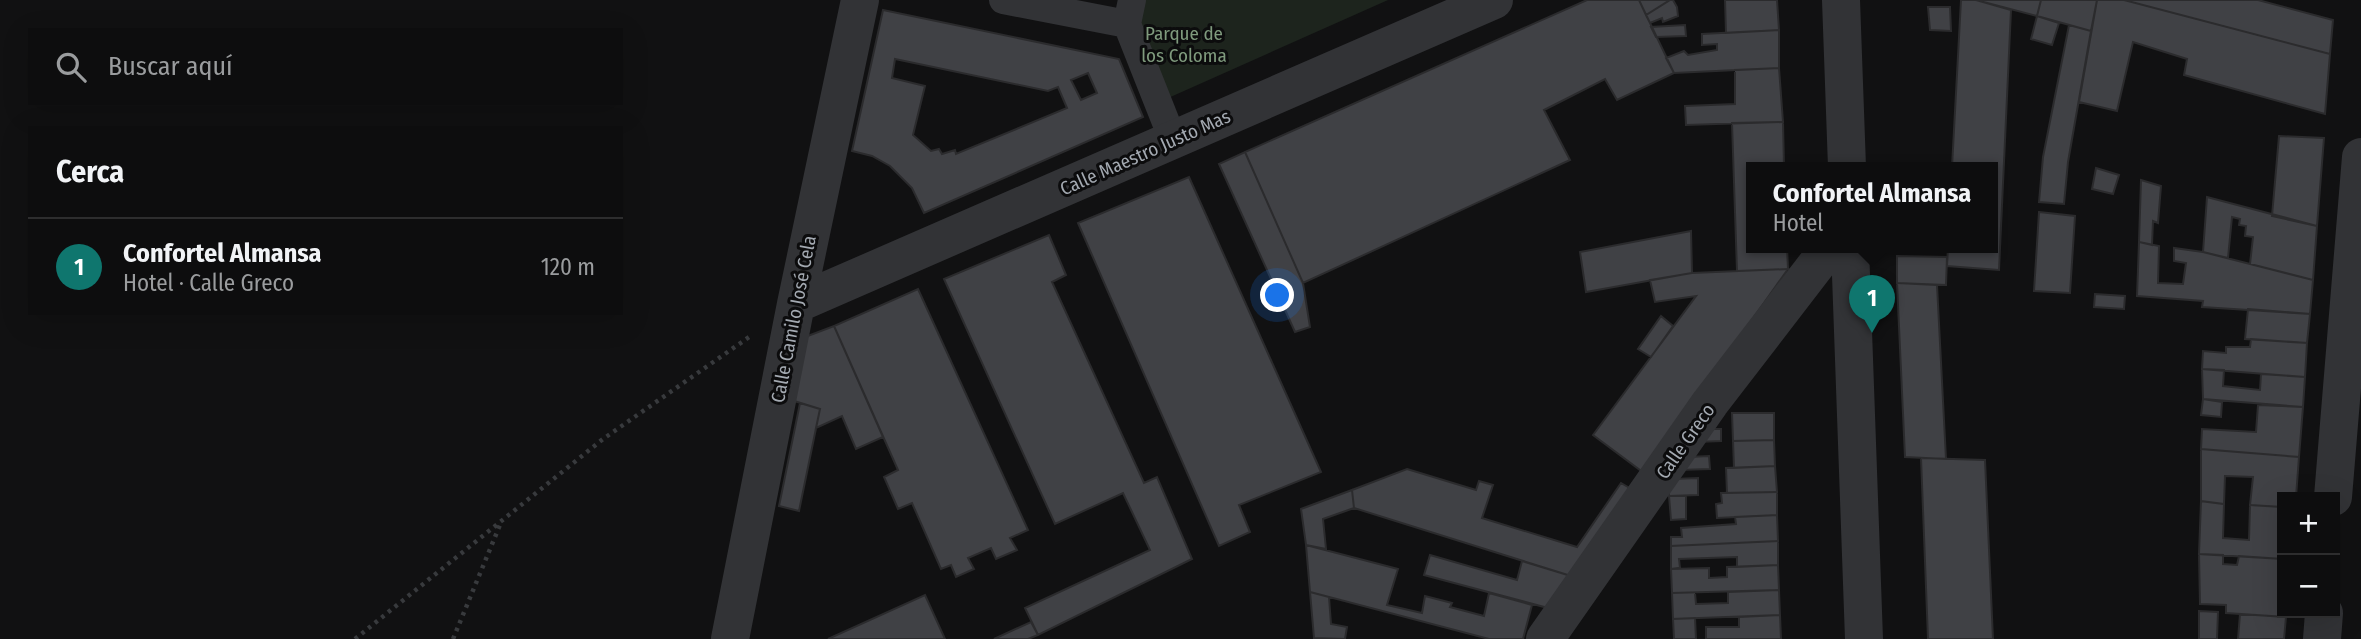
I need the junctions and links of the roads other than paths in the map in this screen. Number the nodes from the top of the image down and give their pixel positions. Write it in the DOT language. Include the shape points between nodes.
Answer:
graph roads {
  1 [pos="860,0"];
  2 [pos="1003,0"];
  3 [pos="1494,0"];
  4 [pos="1841,0"];
  5 [pos="1130,12"];
  6 [pos="1173,139"];
  7 [pos="2361,157"];
  8 [pos="1847,162"];
  9 [pos="1825,253"];
  10 [pos="1850,253"];
  11 [pos="796,304"];
  12 [pos="2333,492"];
  13 [pos="2324,618"];
  14 [pos="730,639"];
  15 [pos="1545,639"];
  16 [pos="1864,639"];
  17 [pos="2322,639"];
  1 -- 11 [label="street, Calle Camilo José Cela"];
  2 -- 5 [label="street"];
  3 -- 6 [label="street, Calle Maestro Justo Mas"];
  4 -- 8 [label="street"];
  5 -- 6 [label="street"];
  6 -- 11 [label="street, Calle Maestro Justo Mas"];
  7 -- 12 [label="street"];
  9 -- 15 [label="street, Calle Greco" via="1710,403"];
  10 -- 16 [label="street"];
  11 -- 14 [label="street, Calle Camilo José Cela"];
  13 -- 17 [label="street"];
}
